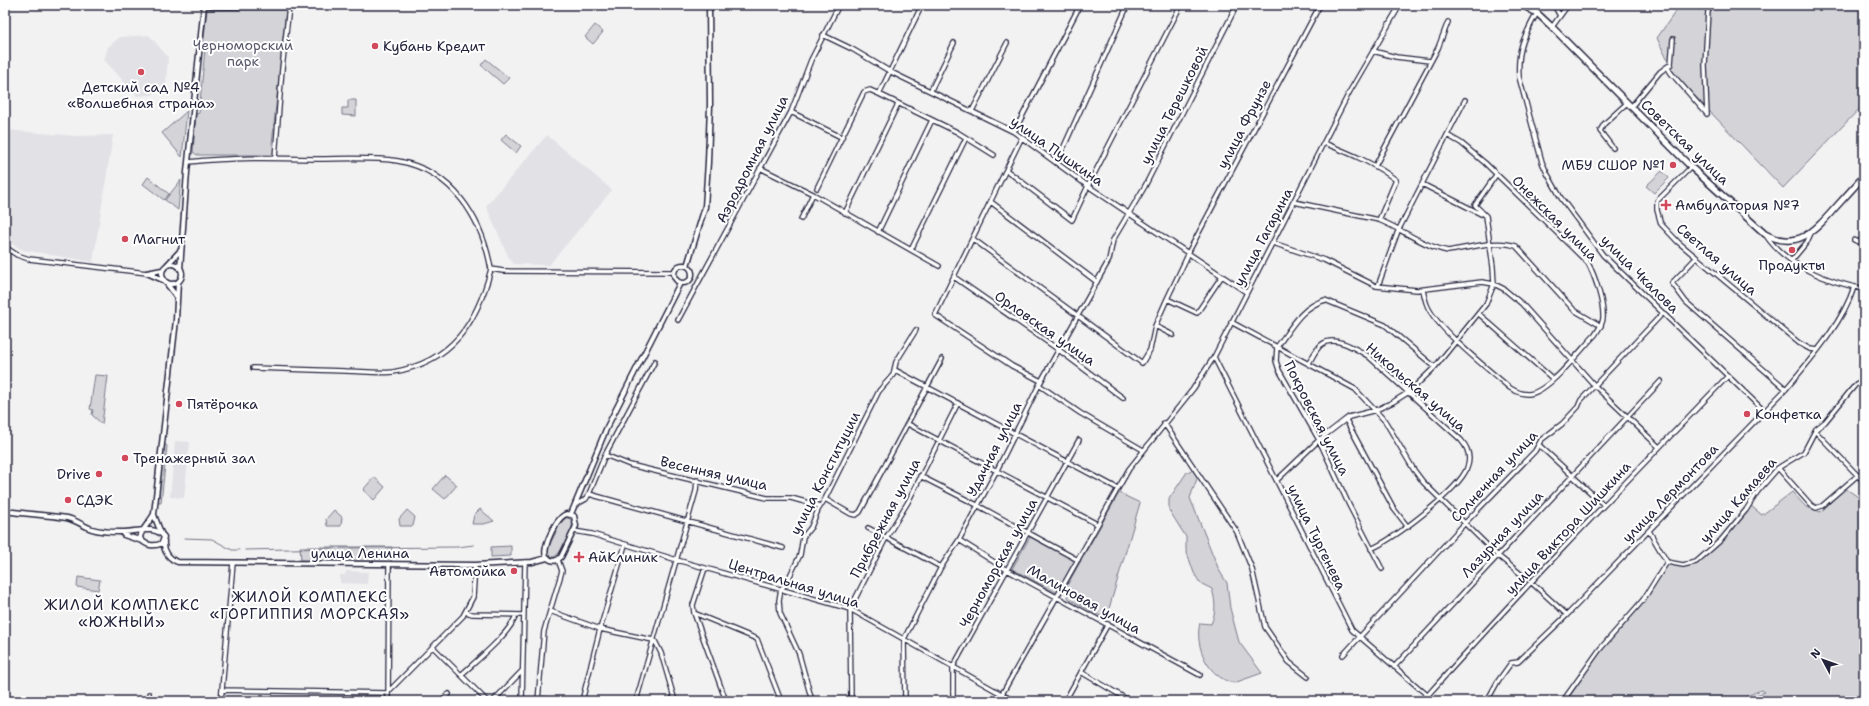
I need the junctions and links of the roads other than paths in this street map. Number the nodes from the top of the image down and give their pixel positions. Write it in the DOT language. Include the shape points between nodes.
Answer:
graph roads {
  1 [pos="204,5"];
  2 [pos="709,5"];
  3 [pos="839,5"];
  4 [pos="922,5"];
  5 [pos="1078,5"];
  6 [pos="1126,5"];
  7 [pos="1181,5"];
  8 [pos="1237,5"];
  9 [pos="1320,5"];
  10 [pos="1400,5"];
  11 [pos="1522,5"];
  12 [pos="1554,5"];
  13 [pos="1568,5"];
  14 [pos="1713,5"];
  15 [pos="1537,13"];
  16 [pos="1560,16"];
  17 [pos="1448,22"];
  18 [pos="1552,27"];
  19 [pos="823,35"];
  20 [pos="1673,39"];
  21 [pos="954,43"];
  22 [pos="1007,43"];
  23 [pos="1373,52"];
  24 [pos="1430,61"];
  25 [pos="1668,68"];
  26 [pos="891,72"];
  27 [pos="931,90"];
  28 [pos="879,94"];
  29 [pos="1465,100"];
  30 [pos="898,104"];
  31 [pos="1629,105"];
  32 [pos="972,111"];
  33 [pos="790,112"];
  34 [pos="932,120"];
  35 [pos="1014,132"];
  36 [pos="1447,136"];
  37 [pos="841,137"];
  38 [pos="1022,137"];
  39 [pos="966,138"];
  40 [pos="1324,143"];
  41 [pos="1613,148"];
  42 [pos="994,155"];
  43 [pos="275,158"];
  44 [pos="189,162"];
  45 [pos="1056,162"];
  46 [pos="1375,166"];
  47 [pos="1691,167"];
  48 [pos="760,168"];
  49 [pos="1006,170"];
  50 [pos="1496,175"];
  51 [pos="1864,176"];
  52 [pos="1422,184"];
  53 [pos="1088,186"];
  54 [pos="817,188"];
  55 [pos="813,194"];
  56 [pos="991,202"];
  57 [pos="1294,202"];
  58 [pos="845,213"];
  59 [pos="1129,214"];
  60 [pos="1486,216"];
  61 [pos="800,219"];
  62 [pos="1379,220"];
  63 [pos="1398,231"];
  64 [pos="878,232"];
  65 [pos="1811,233"];
  66 [pos="1765,234"];
  67 [pos="1864,238"];
  68 [pos="973,239"];
  69 [pos="1854,240"];
  70 [pos="1273,243"];
  71 [pos="1490,245"];
  72 [pos="5,247"];
  73 [pos="181,250"];
  74 [pos="911,250"];
  75 [pos="1188,253"];
  76 [pos="1696,258"];
  77 [pos="1792,260"];
  78 [pos="168,265"];
  79 [pos="687,266"];
  80 [pos="939,266"];
  81 [pos="180,269"];
  82 [pos="491,269"];
  83 [pos="162,270"];
  84 [pos="674,272"];
  85 [pos="147,273"];
  86 [pos="1222,276"];
  87 [pos="954,277"];
  88 [pos="163,280"];
  89 [pos="178,282"];
  90 [pos="1097,282"];
  91 [pos="166,283"];
  92 [pos="680,283"];
  93 [pos="1494,284"];
  94 [pos="1378,286"];
  95 [pos="1854,287"];
  96 [pos="1864,289"];
  97 [pos="1423,290"];
  98 [pos="1246,292"];
  99 [pos="178,299"];
  100 [pos="1167,299"];
  101 [pos="1663,313"];
  102 [pos="1479,314"];
  103 [pos="1078,315"];
  104 [pos="678,320"];
  105 [pos="1231,322"];
  106 [pos="1155,326"];
  107 [pos="1601,326"];
  108 [pos="916,330"];
  109 [pos="1173,335"];
  110 [pos="1457,340"];
  111 [pos="1278,347"];
  112 [pos="1059,350"];
  113 [pos="1818,350"];
  114 [pos="1214,357"];
  115 [pos="942,358"];
  116 [pos="1571,360"];
  117 [pos="655,361"];
  118 [pos="1309,364"];
  119 [pos="1435,367"];
  120 [pos="253,368"];
  121 [pos="895,370"];
  122 [pos="1727,376"];
  123 [pos="1553,379"];
  124 [pos="1661,380"];
  125 [pos="1864,380"];
  126 [pos="1041,381"];
  127 [pos="1039,385"];
  128 [pos="1595,386"];
  129 [pos="927,387"];
  130 [pos="1786,389"];
  131 [pos="1408,393"];
  132 [pos="1123,398"];
  133 [pos="958,404"];
  134 [pos="1376,410"];
  135 [pos="1764,413"];
  136 [pos="1626,417"];
  137 [pos="1346,420"];
  138 [pos="908,424"];
  139 [pos="1164,424"];
  140 [pos="1815,431"];
  141 [pos="1015,433"];
  142 [pos="1079,440"];
  143 [pos="1319,440"];
  144 [pos="938,441"];
  145 [pos="1539,446"];
  146 [pos="1659,447"];
  147 [pos="1143,450"];
  148 [pos="605,455"];
  149 [pos="1067,462"];
  150 [pos="1778,468"];
  151 [pos="997,470"];
  152 [pos="1858,475"];
  153 [pos="920,476"];
  154 [pos="1572,476"];
  155 [pos="697,480"];
  156 [pos="1277,480"];
  157 [pos="1863,481"];
  158 [pos="1117,488"];
  159 [pos="589,494"];
  160 [pos="1046,498"];
  161 [pos="1440,499"];
  162 [pos="825,500"];
  163 [pos="575,505"];
  164 [pos="977,505"];
  165 [pos="1604,505"];
  166 [pos="820,506"];
  167 [pos="5,513"];
  168 [pos="154,514"];
  169 [pos="571,514"];
  170 [pos="688,521"];
  171 [pos="1465,523"];
  172 [pos="1097,524"];
  173 [pos="1408,527"];
  174 [pos="868,528"];
  175 [pos="143,531"];
  176 [pos="574,531"];
  177 [pos="1649,531"];
  178 [pos="1027,533"];
  179 [pos="162,534"];
  180 [pos="886,538"];
  181 [pos="959,540"];
  182 [pos="142,541"];
  183 [pos="164,541"];
  184 [pos="625,545"];
  185 [pos="156,546"];
  186 [pos="783,548"];
  187 [pos="165,549"];
  188 [pos="1371,549"];
  189 [pos="1497,555"];
  190 [pos="547,558"];
  191 [pos="558,560"];
  192 [pos="677,560"];
  193 [pos="1078,560"];
  194 [pos="525,562"];
  195 [pos="1667,562"];
  196 [pos="233,563"];
  197 [pos="389,564"];
  198 [pos="475,565"];
  199 [pos="941,567"];
  200 [pos="705,568"];
  201 [pos="1382,569"];
  202 [pos="1007,570"];
  203 [pos="1532,583"];
  204 [pos="781,589"];
  205 [pos="1057,597"];
  206 [pos="850,609"];
  207 [pos="550,611"];
  208 [pos="466,612"];
  209 [pos="694,613"];
  210 [pos="516,615"];
  211 [pos="523,615"];
  212 [pos="1567,615"];
  213 [pos="1108,624"];
  214 [pos="600,629"];
  215 [pos="1358,637"];
  216 [pos="904,639"];
  217 [pos="653,640"];
  218 [pos="433,647"];
  219 [pos="1342,655"];
  220 [pos="953,667"];
  221 [pos="1394,667"];
  222 [pos="522,671"];
  223 [pos="1081,672"];
  224 [pos="461,675"];
  225 [pos="1200,675"];
  226 [pos="1308,677"];
  227 [pos="222,690"];
  228 [pos="388,692"];
  229 [pos="150,694"];
  230 [pos="449,694"];
  231 [pos="1002,694"];
  232 [pos="1427,696"];
  233 [pos="538,699"];
  234 [pos="1566,700"];
  235 [pos="149,701"];
  236 [pos="221,701"];
  237 [pos="388,701"];
  238 [pos="440,701"];
  239 [pos="487,701"];
  240 [pos="493,701"];
  241 [pos="522,701"];
  242 [pos="550,701"];
  243 [pos="582,701"];
  244 [pos="636,701"];
  245 [pos="675,701"];
  246 [pos="726,701"];
  247 [pos="781,701"];
  248 [pos="812,701"];
  249 [pos="851,701"];
  250 [pos="905,701"];
  251 [pos="953,701"];
  252 [pos="1002,701"];
  253 [pos="1014,701"];
  254 [pos="1065,701"];
  255 [pos="1130,701"];
  256 [pos="1434,701"];
  257 [pos="1487,701"];
  1 -- 43 [label="street" via="289,7"];
  1 -- 44 [label="street"];
  2 -- 79 [label="street" via="710,105 706,192 699,229"];
  3 -- 19 [label="street, Аэродромная улица"];
  4 -- 26 [label="street"];
  5 -- 35 [label="street"];
  6 -- 45 [label="street"];
  7 -- 53 [label="street"];
  8 -- 59 [label="street, улица Терешковой"];
  9 -- 75 [label="street, улица Фрунзе"];
  10 -- 23 [label="street, улица Гагарина"];
  11 -- 15 [label="main road, Советская улица"];
  12 -- 16 [label="street"];
  13 -- 16 [label="street"];
  14 -- 25 [label="street" via="1708,11 1705,65 1707,114"];
  15 -- 18 [label="main road, Советская улица"];
  15 -- 101 [label="street, улица Чкалова" via="1521,44 1518,66 1521,90 1542,162 1561,198 1603,255"];
  16 -- 18 [label="street"];
  17 -- 24 [label="street"];
  18 -- 31 [label="main road, Советская улица"];
  19 -- 26 [label="street, улица Пушкина"];
  19 -- 33 [label="street, Аэродромная улица" via="810,60"];
  20 -- 25 [label="street" via="1671,64"];
  21 -- 27 [label="street"];
  22 -- 32 [label="street"];
  23 -- 24 [label="street" via="1396,58"];
  23 -- 40 [label="street, улица Гагарина"];
  24 -- 46 [label="street"];
  25 -- 31 [label="street" via="1660,72"];
  26 -- 27 [label="street, улица Пушкина"];
  26 -- 28 [label="street"];
  27 -- 32 [label="street, улица Пушкина"];
  28 -- 30 [label="street"];
  28 -- 37 [label="street" via="870,90 864,92"];
  29 -- 36 [label="street"];
  30 -- 34 [label="street"];
  30 -- 58 [label="street"];
  31 -- 41 [label="street" via="1604,124 1600,132"];
  31 -- 47 [label="main road, Советская улица"];
  32 -- 35 [label="street, улица Пушкина"];
  33 -- 37 [label="street"];
  33 -- 48 [label="street, Аэродромная улица"];
  34 -- 39 [label="street"];
  34 -- 64 [label="street"];
  35 -- 38 [label="street, улица Пушкина"];
  36 -- 50 [label="street, Онежская улица" via="1461,143"];
  36 -- 52 [label="street"];
  37 -- 54 [label="street"];
  38 -- 45 [label="street, улица Пушкина"];
  38 -- 49 [label="street"];
  39 -- 42 [label="street"];
  39 -- 74 [label="street"];
  40 -- 46 [label="street"];
  40 -- 57 [label="street, улица Гагарина"];
  43 -- 44 [label="street"];
  43 -- 82 [label="street" via="377,159 405,163 433,174 453,189 471,211 480,230"];
  44 -- 73 [label="street"];
  45 -- 53 [label="street, улица Пушкина"];
  46 -- 62 [label="street" via="1396,180"];
  47 -- 66 [label="main road, Советская улица"];
  47 -- 76 [label="street, Светлая улица" via="1657,201 1657,208 1661,224"];
  48 -- 55 [label="street"];
  48 -- 104 [label="street, Аэродромная улица"];
  49 -- 53 [label="street" via="1072,220"];
  49 -- 56 [label="street"];
  50 -- 60 [label="street" via="1475,205"];
  50 -- 107 [label="street, Онежская улица" via="1588,264 1601,300"];
  51 -- 65 [label="main road"];
  52 -- 60 [label="street"];
  52 -- 63 [label="street"];
  53 -- 59 [label="street, улица Пушкина"];
  55 -- 58 [label="street"];
  55 -- 61 [label="street"];
  56 -- 68 [label="street"];
  56 -- 90 [label="street"];
  57 -- 62 [label="street"];
  57 -- 70 [label="street, улица Гагарина"];
  58 -- 64 [label="street"];
  59 -- 75 [label="street, улица Пушкина"];
  59 -- 90 [label="street, Удачная улица" via="1113,240 1109,260"];
  60 -- 71 [label="street"];
  62 -- 63 [label="street" via="1392,225"];
  63 -- 71 [label="street" via="1441,249"];
  63 -- 94 [label="street"];
  64 -- 74 [label="street"];
  65 -- 66 [label="main road" via="1788,240 1776,239"];
  65 -- 77 [label="street"];
  66 -- 77 [label="street, Советская улица" via="1780,252"];
  67 -- 69 [label="street" via="1859,242"];
  68 -- 87 [label="street"];
  68 -- 103 [label="street"];
  70 -- 94 [label="street" via="1324,260"];
  70 -- 98 [label="street, улица Гагарина"];
  71 -- 93 [label="street"];
  71 -- 107 [label="street" via="1516,246 1574,310"];
  72 -- 85 [label="street" via="29,260"];
  73 -- 78 [label="street"];
  73 -- 81 [label="street"];
  74 -- 80 [label="street"];
  75 -- 86 [label="street, улица Пушкина"];
  75 -- 100 [label="street, улица Фрунзе"];
  76 -- 113 [label="street, Светлая улица" via="1799,343"];
  76 -- 130 [label="street" via="1672,283 1674,287 1686,302"];
  77 -- 95 [label="street, Советская улица" via="1812,272"];
  78 -- 81 [label="street"];
  78 -- 83 [label="street"];
  79 -- 84 [label="street" via="678,266"];
  79 -- 92 [label="street" via="691,269 692,276 688,282"];
  81 -- 89 [label="street" via="182,276"];
  82 -- 84 [label="street"];
  82 -- 120 [label="street" via="478,308 466,328 449,348 432,360 392,372"];
  83 -- 85 [label="street"];
  83 -- 88 [label="street"];
  84 -- 92 [label="street" via="675,279"];
  85 -- 88 [label="street"];
  86 -- 98 [label="street, улица Пушкина"];
  86 -- 100 [label="street" via="1197,313"];
  87 -- 112 [label="street, Орловская улица"];
  87 -- 126 [label="street" via="935,315 1012,366"];
  88 -- 91 [label="street"];
  89 -- 91 [label="street"];
  89 -- 99 [label="street"];
  90 -- 103 [label="street, Удачная улица"];
  91 -- 99 [label="street"];
  92 -- 163 [label="street" via="607,428"];
  93 -- 97 [label="street" via="1468,283"];
  93 -- 102 [label="street"];
  93 -- 116 [label="street" via="1522,304"];
  94 -- 97 [label="street"];
  95 -- 96 [label="street, Советская улица"];
  95 -- 113 [label="street, улица Лермонтова"];
  97 -- 110 [label="street" via="1431,312"];
  98 -- 105 [label="street, улица Гагарина"];
  99 -- 168 [label="street"];
  100 -- 106 [label="street, улица Фрунзе"];
  101 -- 122 [label="street, улица Чкалова"];
  101 -- 128 [label="street, Солнечная улица"];
  102 -- 110 [label="street"];
  102 -- 123 [label="street"];
  103 -- 106 [label="street, улица Фрунзе" via="1142,363 1150,350"];
  103 -- 112 [label="street, Удачная улица"];
  105 -- 111 [label="street"];
  105 -- 114 [label="street, улица Гагарина"];
  106 -- 109 [label="street"];
  107 -- 116 [label="street"];
  108 -- 121 [label="street, улица Конституции" via="899,356"];
  110 -- 119 [label="street"];
  110 -- 123 [label="street" via="1518,393 1528,395 1539,392"];
  111 -- 118 [label="street"];
  111 -- 119 [label="street, Покровская улица" via="1303,312 1315,303 1325,300 1386,324"];
  111 -- 143 [label="street, Покровская улица" via="1276,360 1279,370"];
  112 -- 126 [label="street, Удачная улица"];
  112 -- 132 [label="street, Орловская улица"];
  113 -- 130 [label="street, улица Лермонтова"];
  114 -- 139 [label="street, улица Гагарина" via="1193,389"];
  114 -- 156 [label="street, улица Тургенева"];
  115 -- 129 [label="street"];
  116 -- 123 [label="street"];
  116 -- 128 [label="street"];
  117 -- 148 [label="street"];
  118 -- 131 [label="street, Никольская улица" via="1320,346 1335,341 1368,356"];
  118 -- 134 [label="street" via="1349,385"];
  119 -- 131 [label="street"];
  121 -- 129 [label="street"];
  121 -- 162 [label="street, улица Конституции" via="879,391"];
  122 -- 135 [label="street, улица Чкалова"];
  122 -- 146 [label="street, улица Виктора Шишкина"];
  124 -- 136 [label="street, Лазурная улица"];
  125 -- 140 [label="street, улица Камаева" via="1846,394"];
  126 -- 127 [label="street, Удачная улица"];
  127 -- 141 [label="street, Удачная улица"];
  127 -- 147 [label="street" via="1080,413"];
  128 -- 136 [label="street"];
  128 -- 145 [label="street, Солнечная улица" via="1562,424 1541,440"];
  129 -- 133 [label="street"];
  129 -- 138 [label="street"];
  130 -- 135 [label="street, улица Лермонтова"];
  131 -- 134 [label="street"];
  131 -- 161 [label="street, Никольская улица" via="1467,448 1467,469"];
  133 -- 141 [label="street"];
  133 -- 144 [label="street, Прибрежная улица"];
  134 -- 137 [label="street"];
  134 -- 161 [label="street" via="1414,470"];
  135 -- 177 [label="street, улица Лермонтова" via="1684,492"];
  136 -- 146 [label="street"];
  136 -- 154 [label="street, Лазурная улица"];
  137 -- 143 [label="street"];
  137 -- 173 [label="street" via="1394,509"];
  138 -- 144 [label="street"];
  138 -- 162 [label="street" via="860,512 856,515 851,514"];
  139 -- 147 [label="street, улица Гагарина"];
  139 -- 226 [label="street" via="1237,532 1252,570 1265,627 1289,662"];
  140 -- 150 [label="street, улица Камаева" via="1804,452"];
  140 -- 152 [label="street"];
  141 -- 149 [label="street"];
  141 -- 151 [label="street, Удачная улица"];
  142 -- 149 [label="street, Черноморская улица"];
  143 -- 156 [label="street"];
  143 -- 188 [label="street, Покровская улица"];
  144 -- 151 [label="street"];
  144 -- 153 [label="street, Прибрежная улица"];
  145 -- 154 [label="street"];
  145 -- 171 [label="street, Солнечная улица"];
  146 -- 165 [label="street, улица Виктора Шишкина"];
  147 -- 158 [label="street, улица Гагарина"];
  148 -- 155 [label="street, Весенняя улица" via="630,465"];
  148 -- 159 [label="street"];
  149 -- 158 [label="street"];
  149 -- 160 [label="street, Черноморская улица"];
  150 -- 152 [label="street" via="1816,508 1822,506"];
  150 -- 195 [label="street, улица Камаева" via="1726,536 1707,553 1696,562 1683,565"];
  151 -- 160 [label="street"];
  151 -- 164 [label="street, Удачная улица"];
  152 -- 157 [label="street"];
  153 -- 164 [label="street"];
  153 -- 180 [label="street, Прибрежная улица"];
  154 -- 165 [label="street"];
  154 -- 189 [label="street, Лазурная улица"];
  155 -- 166 [label="street, Весенняя улица" via="767,498 791,498"];
  155 -- 170 [label="street"];
  156 -- 215 [label="street, улица Тургенева" via="1338,603"];
  158 -- 172 [label="street, улица Гагарина"];
  159 -- 163 [label="street" via="586,499"];
  159 -- 170 [label="street"];
  160 -- 172 [label="street"];
  160 -- 178 [label="street, Черноморская улица"];
  161 -- 171 [label="street"];
  161 -- 173 [label="street, Никольская улица"];
  162 -- 166 [label="street, улица Конституции"];
  163 -- 169 [label="street"];
  164 -- 178 [label="street"];
  164 -- 181 [label="street, Удачная улица"];
  165 -- 203 [label="street, улица Виктора Шишкина"];
  166 -- 204 [label="street, улица Конституции" via="811,527 803,537 800,556"];
  167 -- 175 [label="street" via="67,518 101,531"];
  167 -- 182 [label="street" via="67,520 97,531 129,535"];
  168 -- 175 [label="street"];
  168 -- 179 [label="street"];
  169 -- 176 [label="street" via="577,521"];
  169 -- 190 [label="street" via="563,514 558,520 545,549"];
  170 -- 186 [label="street"];
  170 -- 192 [label="street"];
  171 -- 189 [label="street"];
  171 -- 215 [label="street, Солнечная улица" via="1364,634"];
  172 -- 193 [label="street, улица Гагарина"];
  173 -- 188 [label="street, Никольская улица"];
  174 -- 180 [label="street"];
  175 -- 179 [label="street"];
  175 -- 182 [label="street" via="140,534"];
  176 -- 184 [label="street, Центральная улица"];
  176 -- 191 [label="street"];
  177 -- 195 [label="street"];
  177 -- 212 [label="street, улица Лермонтова"];
  178 -- 193 [label="street"];
  178 -- 202 [label="street, Черноморская улица"];
  179 -- 183 [label="street"];
  180 -- 199 [label="street"];
  180 -- 206 [label="street, Прибрежная улица"];
  181 -- 199 [label="street, Удачная улица"];
  181 -- 202 [label="street, Малиновая улица"];
  182 -- 185 [label="street"];
  183 -- 185 [label="street"];
  183 -- 187 [label="street"];
  184 -- 192 [label="street, Центральная улица"];
  184 -- 214 [label="street"];
  185 -- 187 [label="street"];
  187 -- 196 [label="street, улица Ленина" via="173,560 178,562"];
  188 -- 201 [label="street, Покровская улица"];
  189 -- 203 [label="street"];
  189 -- 221 [label="street, Лазурная улица"];
  190 -- 191 [label="street" via="552,561"];
  190 -- 194 [label="street, улица Ленина"];
  191 -- 207 [label="street" via="562,571"];
  192 -- 200 [label="street, Центральная улица"];
  192 -- 217 [label="street"];
  193 -- 205 [label="street, улица Гагарина"];
  194 -- 198 [label="street, улица Ленина"];
  194 -- 211 [label="street"];
  195 -- 234 [label="street" via="1643,600 1600,649"];
  196 -- 197 [label="street, улица Ленина"];
  196 -- 227 [label="street"];
  197 -- 198 [label="street, улица Ленина"];
  197 -- 228 [label="street"];
  198 -- 208 [label="street" via="473,597"];
  199 -- 216 [label="street, Удачная улица"];
  200 -- 204 [label="street, Центральная улица"];
  200 -- 209 [label="street" via="693,605"];
  202 -- 205 [label="street, Малиновая улица"];
  202 -- 220 [label="street, Черноморская улица"];
  203 -- 212 [label="street"];
  203 -- 232 [label="street, улица Виктора Шишкина" via="1493,622"];
  204 -- 206 [label="street, Центральная улица"];
  204 -- 248 [label="street, улица Конституции" via="780,613 799,654"];
  205 -- 213 [label="street, Малиновая улица"];
  205 -- 231 [label="street, улица Гагарина"];
  206 -- 216 [label="street, Центральная улица"];
  206 -- 249 [label="street, Прибрежная улица"];
  207 -- 214 [label="street"];
  207 -- 233 [label="street" via="544,631"];
  208 -- 210 [label="street"];
  208 -- 218 [label="street"];
  209 -- 246 [label="street"];
  209 -- 247 [label="street" via="757,639"];
  210 -- 211 [label="street"];
  210 -- 224 [label="street" via="514,622 492,646"];
  211 -- 222 [label="street"];
  212 -- 257 [label="street, улица Лермонтова" via="1518,662 1512,663"];
  213 -- 223 [label="street"];
  213 -- 225 [label="street, Малиновая улица"];
  214 -- 217 [label="street"];
  214 -- 243 [label="street"];
  215 -- 219 [label="street, Солнечная улица"];
  215 -- 221 [label="street, улица Тургенева"];
  216 -- 220 [label="street, Центральная улица"];
  216 -- 250 [label="street, Удачная улица"];
  217 -- 244 [label="street"];
  217 -- 245 [label="street" via="661,653"];
  218 -- 224 [label="street"];
  218 -- 228 [label="street"];
  220 -- 231 [label="street, Центральная улица"];
  220 -- 251 [label="street, Черноморская улица"];
  221 -- 232 [label="street, улица Тургенева"];
  222 -- 240 [label="street"];
  222 -- 241 [label="street"];
  223 -- 254 [label="street"];
  223 -- 255 [label="street"];
  224 -- 239 [label="street"];
  227 -- 228 [label="street"];
  227 -- 236 [label="street"];
  228 -- 237 [label="street"];
  229 -- 235 [label="street"];
  230 -- 238 [label="street"];
  231 -- 252 [label="street"];
  231 -- 253 [label="street, Центральная улица"];
  232 -- 256 [label="street, улица Тургенева"];
  233 -- 242 [label="street"];
}
